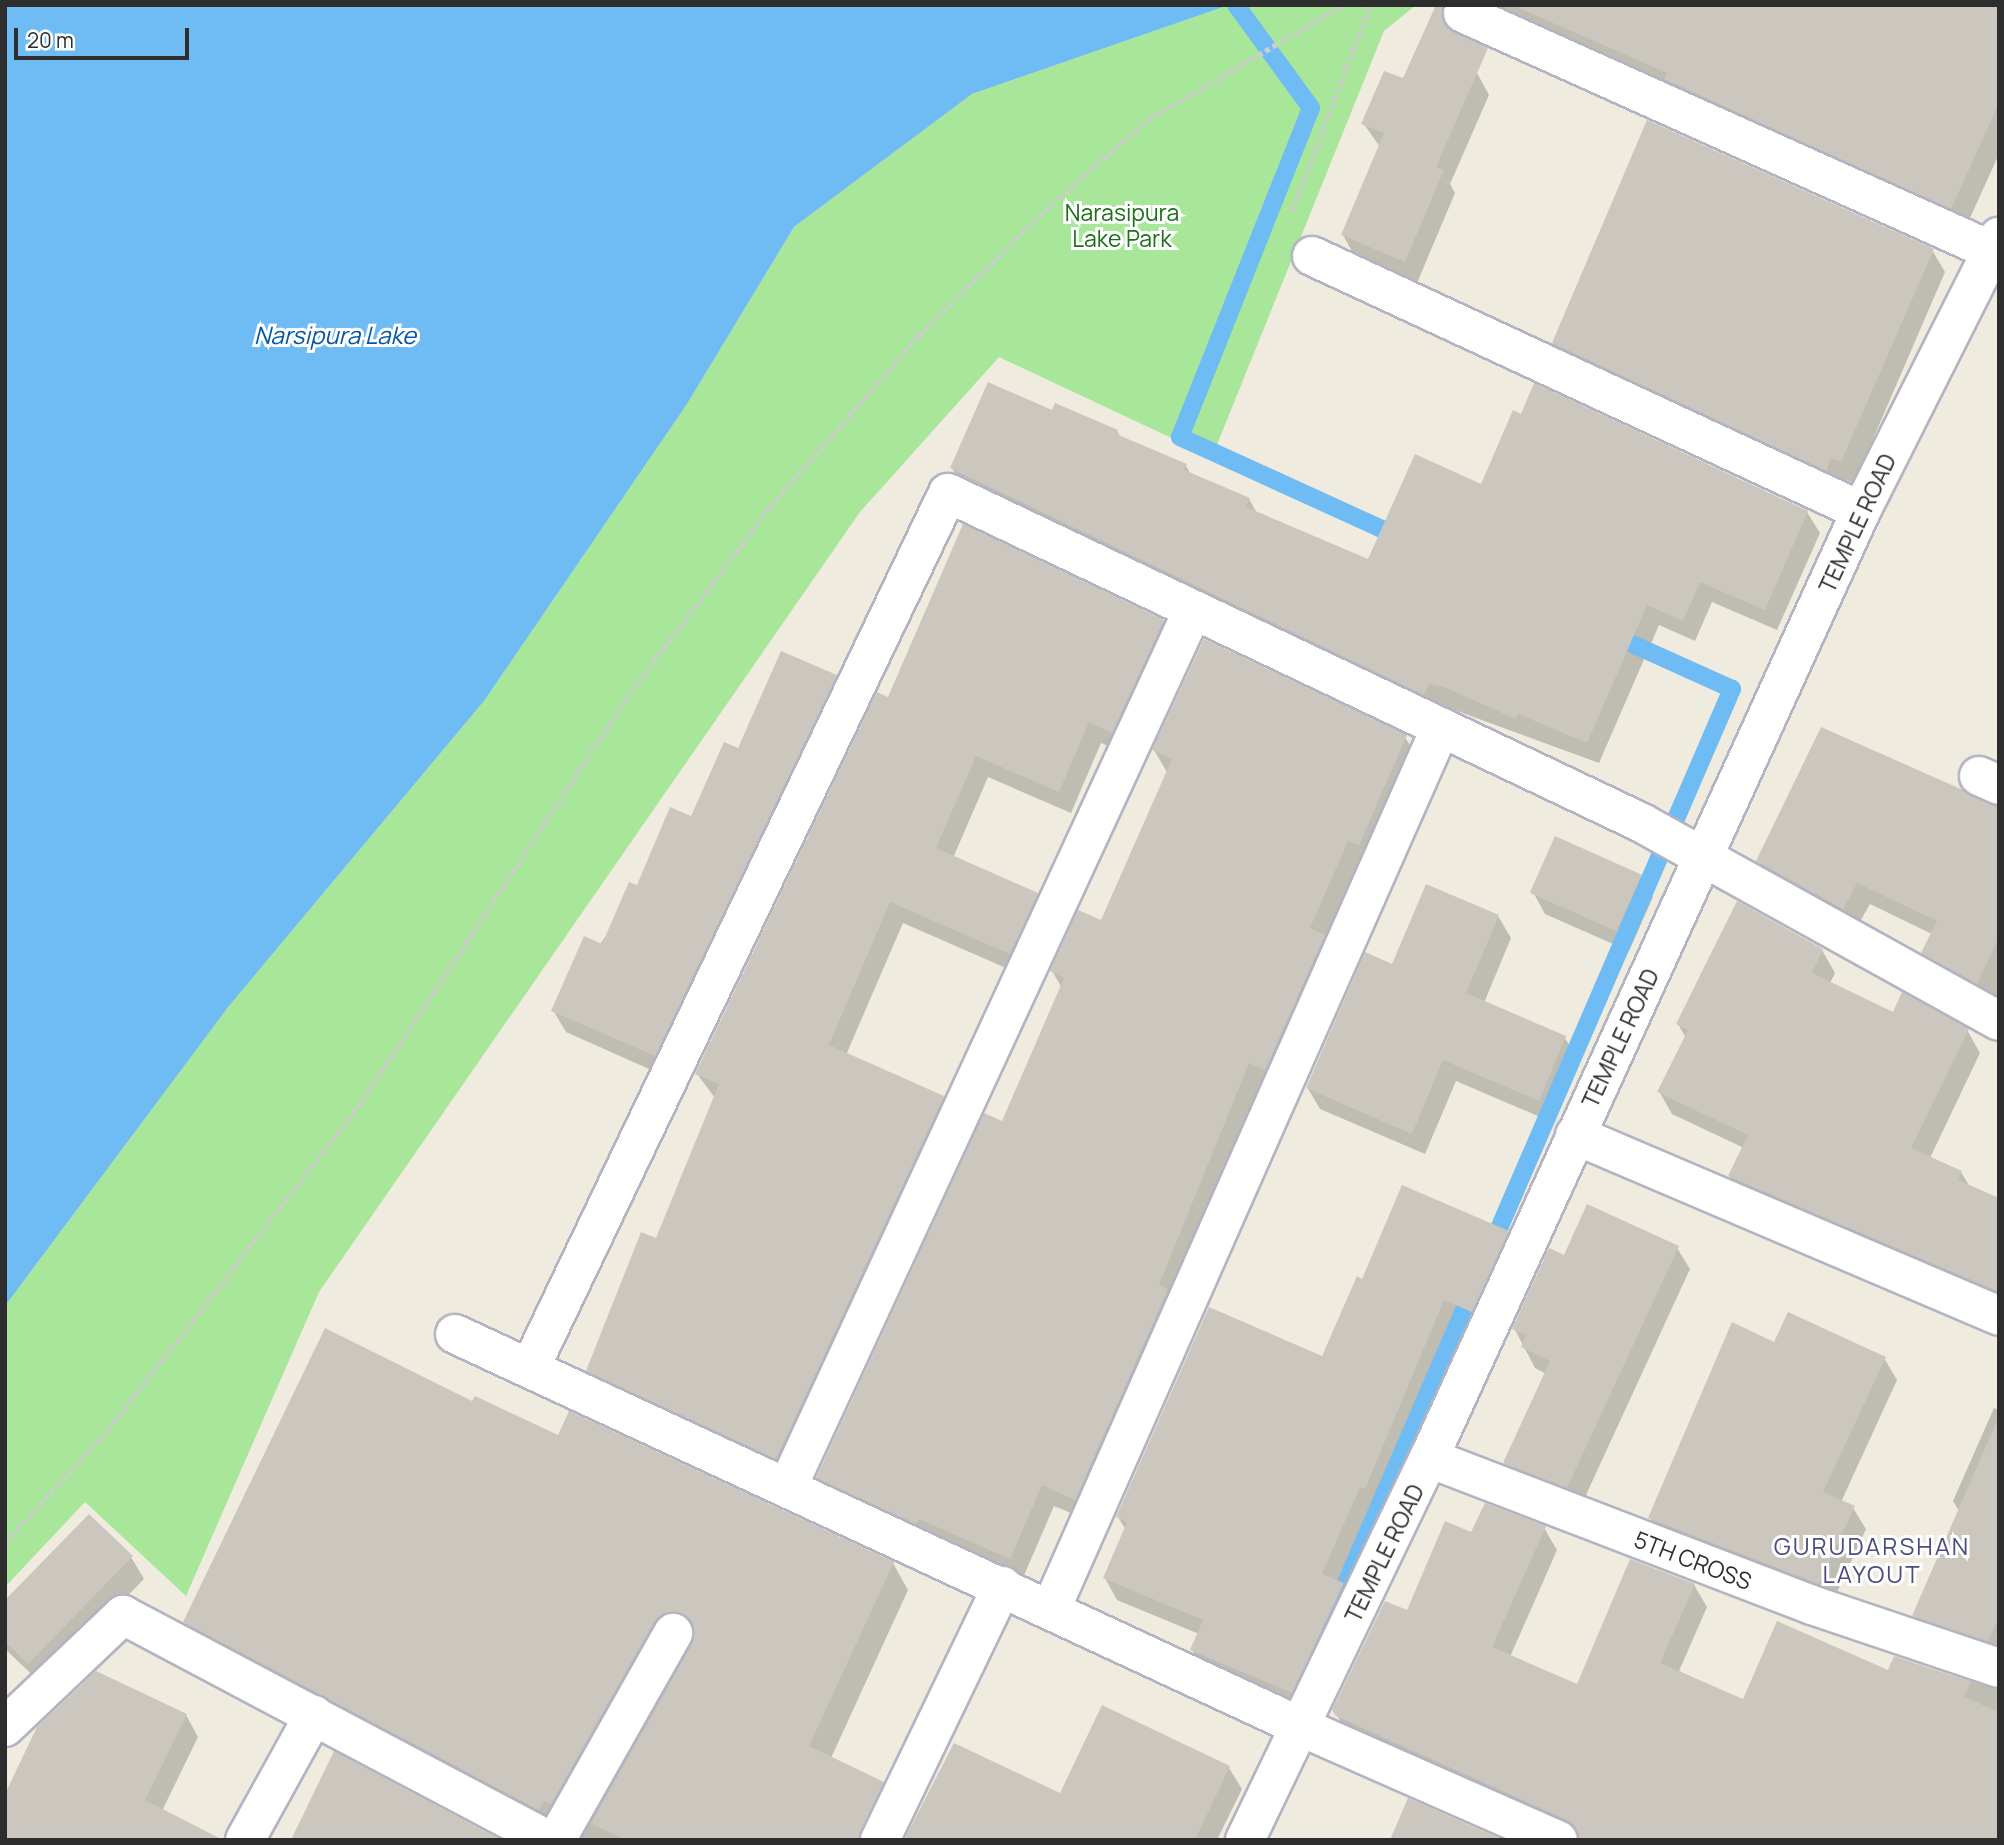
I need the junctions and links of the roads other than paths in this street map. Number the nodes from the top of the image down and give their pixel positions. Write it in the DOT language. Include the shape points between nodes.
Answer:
graph roads {
  1 [pos="1463,13"];
  2 [pos="1996,244"];
  3 [pos="1312,256"];
  4 [pos="1861,511"];
  5 [pos="1193,610"];
  6 [pos="1441,727"];
  7 [pos="1694,855"];
  8 [pos="1996,1011"];
  9 [pos="1575,1135"];
  10 [pos="1999,1316"];
  11 [pos="455,1334"];
  12 [pos="531,1366"];
  13 [pos="1429,1458"];
  14 [pos="788,1486"];
  15 [pos="1002,1586"];
  16 [pos="1051,1609"];
  17 [pos="673,1633"];
  18 [pos="1999,1668"];
  19 [pos="314,1715"];
  20 [pos="1299,1726"];
  21 [pos="5,1727"];
  22 [pos="245,1840"];
  23 [pos="548,1840"];
  24 [pos="556,1840"];
  25 [pos="880,1840"];
  26 [pos="1245,1840"];
  27 [pos="1558,1840"];
  1 -- 2 [label="street"];
  2 -- 4 [label="street, TEMPLE ROAD"];
  3 -- 4 [label="street"];
  4 -- 7 [label="street, TEMPLE ROAD"];
  5 -- 6 [label="street"];
  5 -- 12 [label="street" via="948,494"];
  5 -- 14 [label="street"];
  6 -- 7 [label="street" via="1642,822"];
  6 -- 16 [label="street"];
  7 -- 8 [label="street"];
  7 -- 9 [label="street, TEMPLE ROAD"];
  9 -- 10 [label="street"];
  9 -- 13 [label="street, TEMPLE ROAD"];
  11 -- 12 [label="street"];
  12 -- 14 [label="street"];
  13 -- 18 [label="street, 5TH CROSS" via="1812,1605"];
  13 -- 20 [label="street, TEMPLE ROAD"];
  14 -- 15 [label="street"];
  15 -- 16 [label="street"];
  15 -- 25 [label="street"];
  16 -- 20 [label="street"];
  17 -- 24 [label="street"];
  19 -- 21 [label="street" via="123,1615"];
  19 -- 22 [label="street"];
  19 -- 23 [label="street"];
  20 -- 26 [label="street, TEMPLE ROAD"];
  20 -- 27 [label="street"];
}
